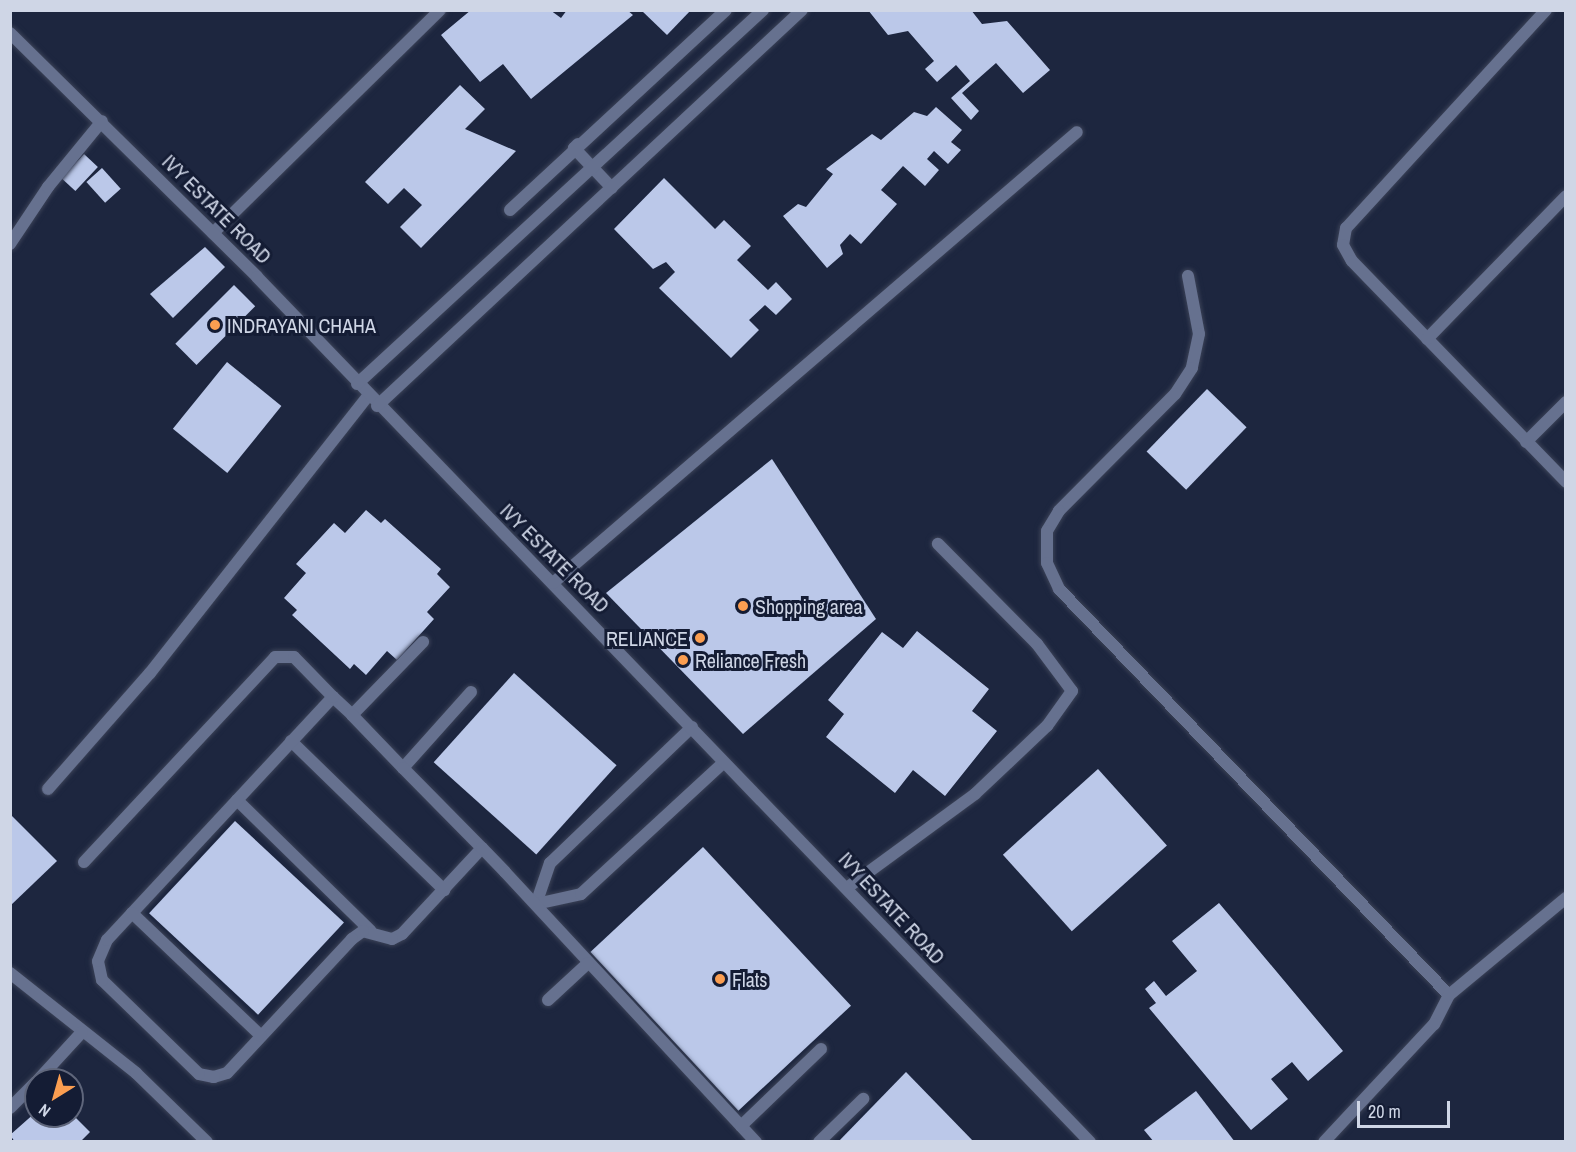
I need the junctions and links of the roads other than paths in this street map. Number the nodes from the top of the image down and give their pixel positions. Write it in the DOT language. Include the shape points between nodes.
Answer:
graph roads {
  1 [pos="440,10"];
  2 [pos="726,10"];
  3 [pos="763,10"];
  4 [pos="802,10"];
  5 [pos="1546,10"];
  6 [pos="11,36"];
  7 [pos="102,121"];
  8 [pos="1077,132"];
  9 [pos="576,149"];
  10 [pos="592,168"];
  11 [pos="612,188"];
  12 [pos="1566,196"];
  13 [pos="510,210"];
  14 [pos="213,232"];
  15 [pos="10,244"];
  16 [pos="1188,276"];
  17 [pos="1427,339"];
  18 [pos="357,384"];
  19 [pos="368,396"];
  20 [pos="1566,402"];
  21 [pos="377,406"];
  22 [pos="1526,442"];
  23 [pos="1566,482"];
  24 [pos="939,544"];
  25 [pos="553,583"];
  26 [pos="423,642"];
  27 [pos="471,692"];
  28 [pos="333,697"];
  29 [pos="352,715"];
  30 [pos="692,727"];
  31 [pos="291,741"];
  32 [pos="722,764"];
  33 [pos="404,768"];
  34 [pos="48,789"];
  35 [pos="237,800"];
  36 [pos="482,848"];
  37 [pos="84,862"];
  38 [pos="848,887"];
  39 [pos="444,890"];
  40 [pos="1566,898"];
  41 [pos="536,904"];
  42 [pos="132,912"];
  43 [pos="371,931"];
  44 [pos="588,963"];
  45 [pos="10,973"];
  46 [pos="1449,996"];
  47 [pos="548,1000"];
  48 [pos="82,1032"];
  49 [pos="261,1036"];
  50 [pos="821,1049"];
  51 [pos="49,1068"];
  52 [pos="24,1094"];
  53 [pos="863,1099"];
  54 [pos="10,1108"];
  55 [pos="741,1126"];
  56 [pos="207,1142"];
  57 [pos="756,1142"];
  58 [pos="819,1142"];
  59 [pos="1090,1142"];
  60 [pos="1324,1142"];
  1 -- 14 [label="street"];
  2 -- 9 [label="street"];
  3 -- 10 [label="street"];
  4 -- 11 [label="street"];
  5 -- 17 [label="street" via="1346,228 1342,245 1352,261"];
  6 -- 7 [label="street, IVY ESTATE ROAD"];
  7 -- 14 [label="street, IVY ESTATE ROAD"];
  7 -- 15 [label="street" via="48,187"];
  8 -- 25 [label="street"];
  9 -- 10 [label="street"];
  9 -- 13 [label="street"];
  10 -- 11 [label="street"];
  10 -- 18 [label="street"];
  11 -- 21 [label="street"];
  12 -- 17 [label="street"];
  14 -- 18 [label="street, IVY ESTATE ROAD"];
  16 -- 46 [label="street" via="1199,334 1192,368 1175,394 1059,510 1047,531 1047,563 1059,589"];
  17 -- 22 [label="street"];
  18 -- 19 [label="street, IVY ESTATE ROAD"];
  19 -- 21 [label="street, IVY ESTATE ROAD"];
  19 -- 34 [label="street" via="150,673"];
  20 -- 22 [label="street"];
  21 -- 25 [label="street, IVY ESTATE ROAD"];
  22 -- 23 [label="street"];
  24 -- 38 [label="street" via="1037,644 1072,691 1047,726 975,794"];
  25 -- 30 [label="street, IVY ESTATE ROAD"];
  26 -- 29 [label="street"];
  27 -- 33 [label="street"];
  28 -- 29 [label="street"];
  28 -- 31 [label="street"];
  28 -- 37 [label="street" via="294,657 275,657"];
  29 -- 33 [label="street"];
  30 -- 32 [label="street, IVY ESTATE ROAD"];
  30 -- 41 [label="street" via="550,863"];
  31 -- 35 [label="street"];
  31 -- 39 [label="street"];
  32 -- 38 [label="street, IVY ESTATE ROAD"];
  32 -- 41 [label="street" via="581,894"];
  33 -- 36 [label="street"];
  35 -- 42 [label="street"];
  35 -- 43 [label="street"];
  36 -- 39 [label="street"];
  36 -- 41 [label="street"];
  38 -- 59 [label="street, IVY ESTATE ROAD"];
  39 -- 43 [label="street" via="402,934 392,939"];
  40 -- 46 [label="street"];
  41 -- 44 [label="street"];
  42 -- 49 [label="street"];
  42 -- 49 [label="street" via="107,940 98,962 102,980 112,992 199,1074 214,1077 227,1072"];
  43 -- 49 [label="street" via="352,939"];
  44 -- 47 [label="street"];
  44 -- 55 [label="street"];
  45 -- 48 [label="street"];
  46 -- 60 [label="street" via="1434,1024"];
  48 -- 51 [label="street"];
  48 -- 56 [label="street" via="136,1073"];
  50 -- 55 [label="street"];
  52 -- 54 [label="street"];
  53 -- 58 [label="street"];
  55 -- 57 [label="street"];
}
